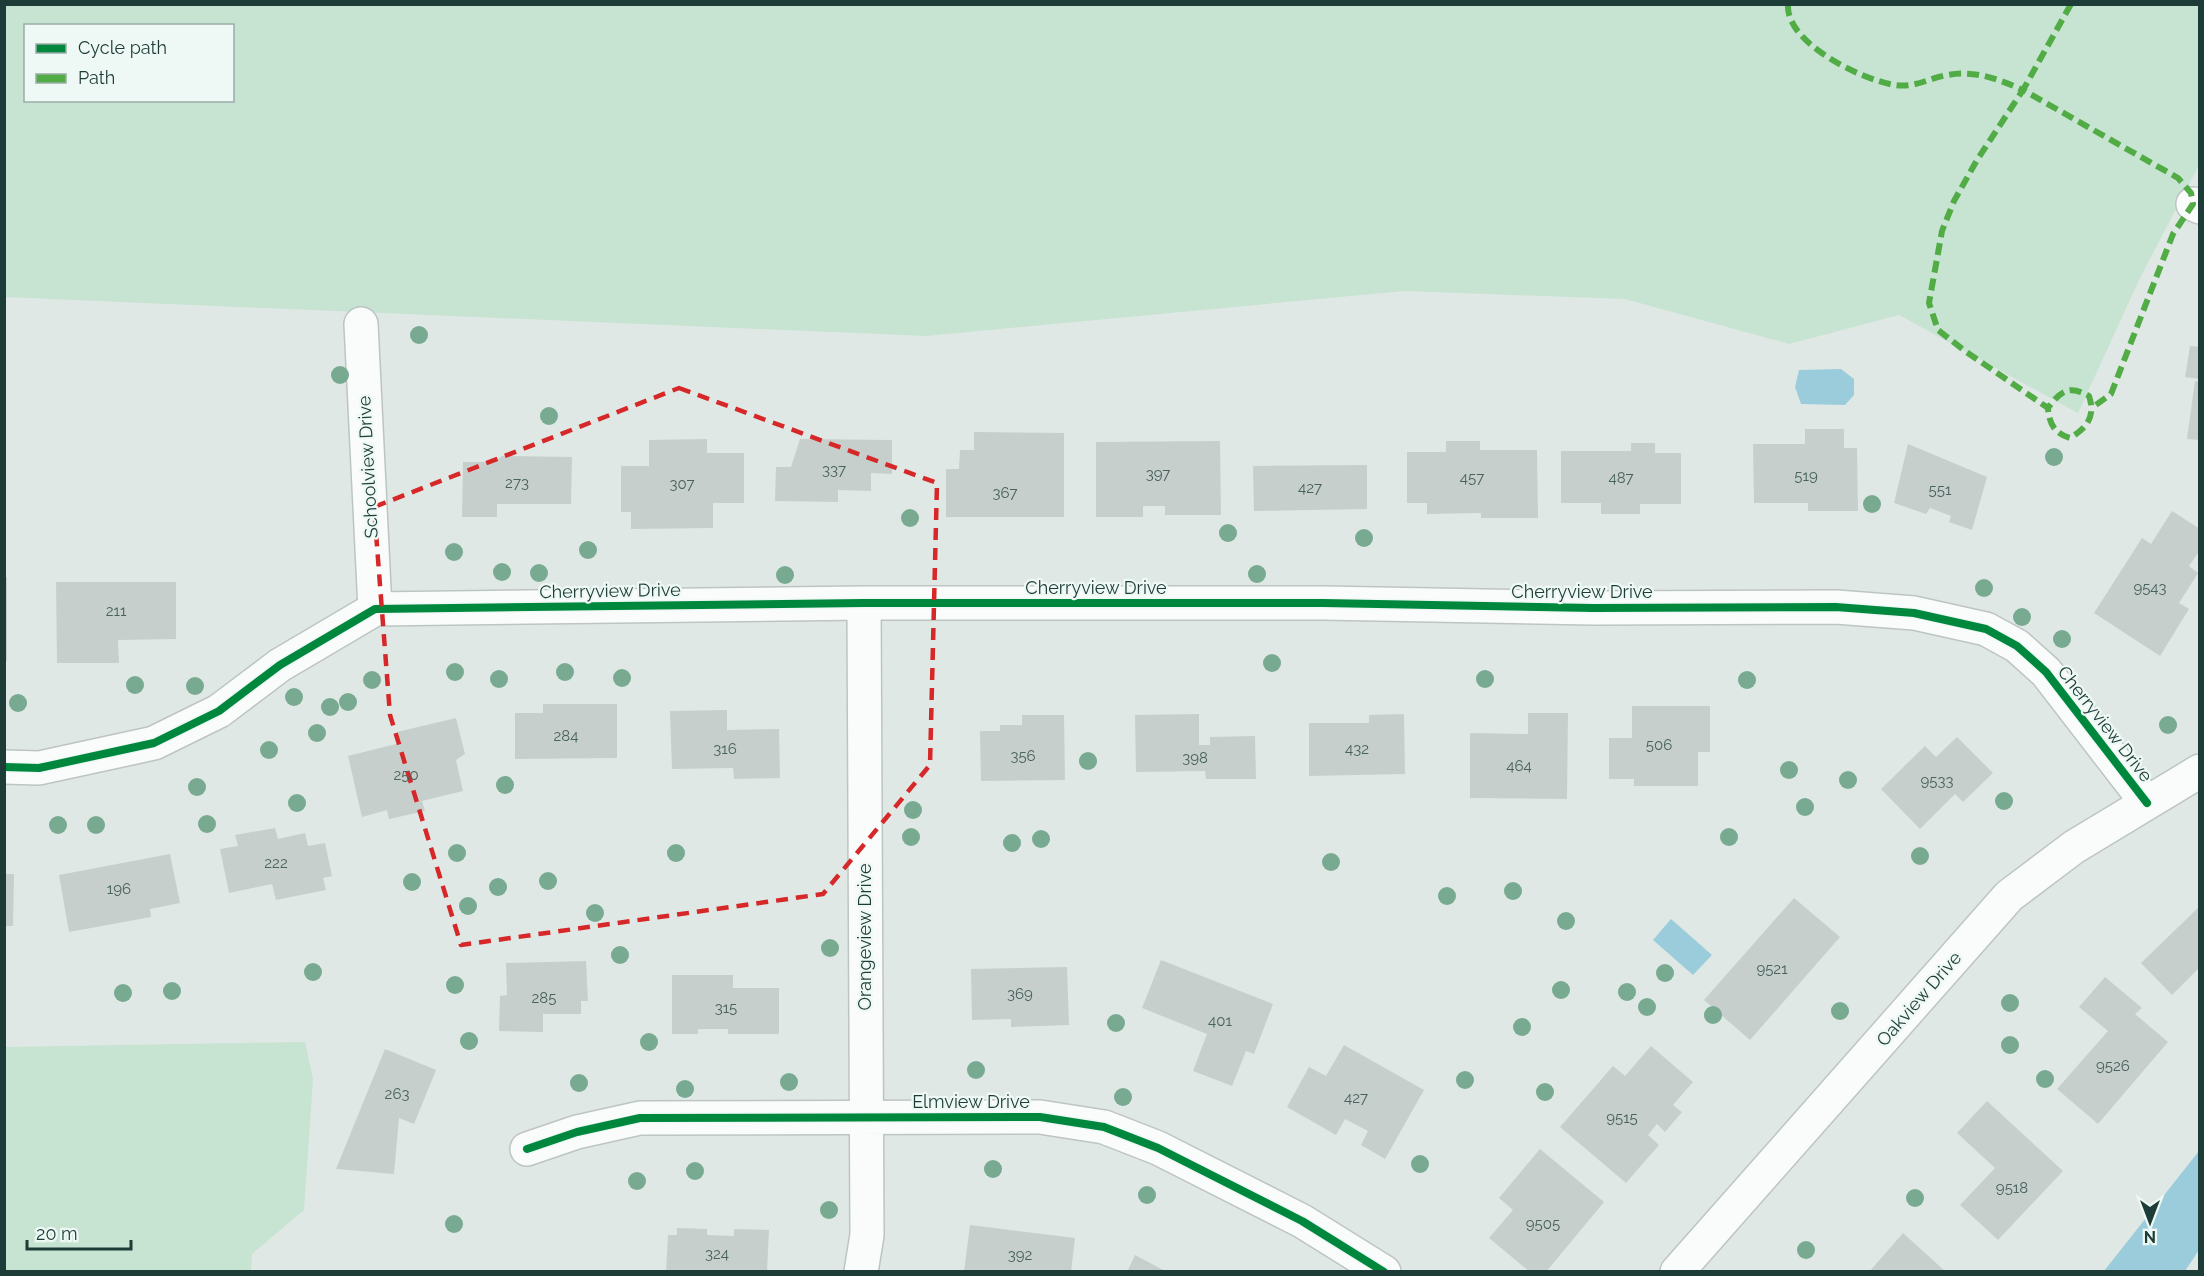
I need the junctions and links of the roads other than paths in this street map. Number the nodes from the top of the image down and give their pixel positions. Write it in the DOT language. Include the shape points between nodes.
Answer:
graph roads {
  1 [pos="361,324"];
  2 [pos="864,603"];
  3 [pos="375,609"];
  4 [pos="4,767"];
  5 [pos="2199,771"];
  6 [pos="2147,803"];
  7 [pos="866,1118"];
  8 [pos="527,1149"];
  9 [pos="861,1272"];
  10 [pos="1384,1272"];
  11 [pos="1677,1272"];
  1 -- 3 [label="street, Schoolview Drive"];
  2 -- 3 [label="street, Cherryview Drive"];
  2 -- 6 [label="street, Cherryview Drive" via="1836,607 1914,613 1986,629 2017,646 2046,672"];
  2 -- 7 [label="street, Orangeview Drive"];
  3 -- 4 [label="street, Cherryview Drive" via="280,665 219,711 154,743 39,768"];
  5 -- 6 [label="street, Oakview Drive"];
  6 -- 11 [label="street, Oakview Drive" via="2074,847 2009,896"];
  7 -- 8 [label="street, Elmview Drive" via="640,1118 577,1132"];
  7 -- 9 [label="street, Orangeview Drive" via="867,1235"];
  7 -- 10 [label="street, Elmview Drive" via="1040,1118 1104,1127 1158,1148 1302,1221"];
}
